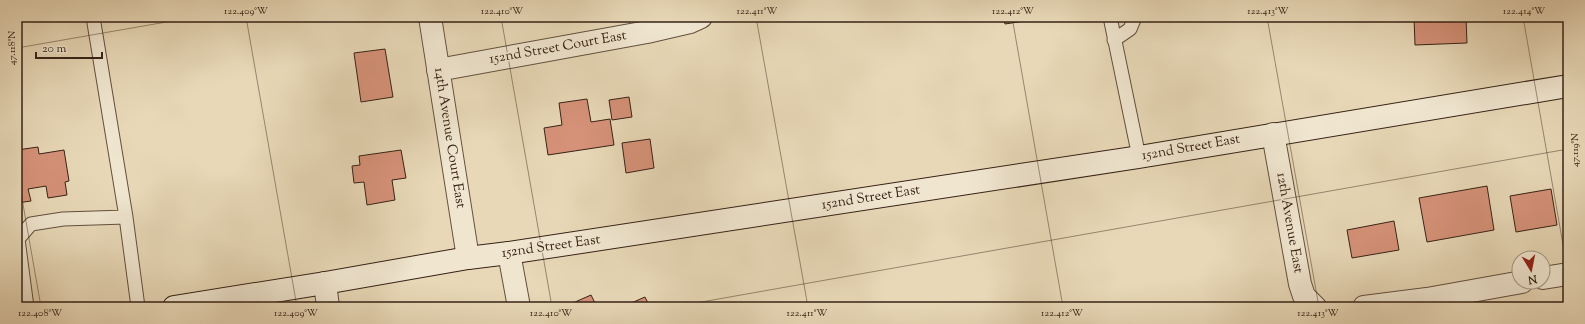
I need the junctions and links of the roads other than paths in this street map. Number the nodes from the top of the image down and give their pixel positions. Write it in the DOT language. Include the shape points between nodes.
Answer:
graph roads {
  1 [pos="93,17"];
  2 [pos="430,17"];
  3 [pos="701,17"];
  4 [pos="1110,17"];
  5 [pos="1135,17"];
  6 [pos="1114,40"];
  7 [pos="438,70"];
  8 [pos="1568,86"];
  9 [pos="1273,134"];
  10 [pos="1139,157"];
  11 [pos="126,217"];
  12 [pos="509,253"];
  13 [pos="468,258"];
  14 [pos="1568,274"];
  15 [pos="1551,277"];
  16 [pos="325,283"];
  17 [pos="1511,284"];
  18 [pos="1428,303"];
  19 [pos="26,307"];
  20 [pos="138,307"];
  21 [pos="174,307"];
  22 [pos="328,307"];
  23 [pos="519,307"];
  24 [pos="1315,307"];
  25 [pos="1364,307"];
  1 -- 11 [label="lane"];
  2 -- 7 [label="main road, 14th Avenue Court East"];
  3 -- 7 [label="main road, 152nd Street Court East" via="647,32"];
  4 -- 6 [label="lane"];
  5 -- 6 [label="lane" via="1130,28"];
  6 -- 10 [label="lane"];
  7 -- 13 [label="main road, 14th Avenue Court East"];
  8 -- 9 [label="main road, 152nd Street East"];
  9 -- 10 [label="main road, 152nd Street East"];
  9 -- 24 [label="main road, 12th Avenue East" via="1300,284 1304,296"];
  10 -- 12 [label="main road, 152nd Street East"];
  11 -- 19 [label="lane" via="63,219 32,224 18,239"];
  11 -- 20 [label="lane"];
  12 -- 13 [label="main road, 152nd Street East"];
  12 -- 23 [label="main road"];
  13 -- 16 [label="main road, 152nd Street East"];
  14 -- 15 [label="main road"];
  16 -- 21 [label="main road, 152nd Street East"];
  16 -- 22 [label="main road"];
  17 -- 18 [label="main road"];
  18 -- 25 [label="main road"];
}
